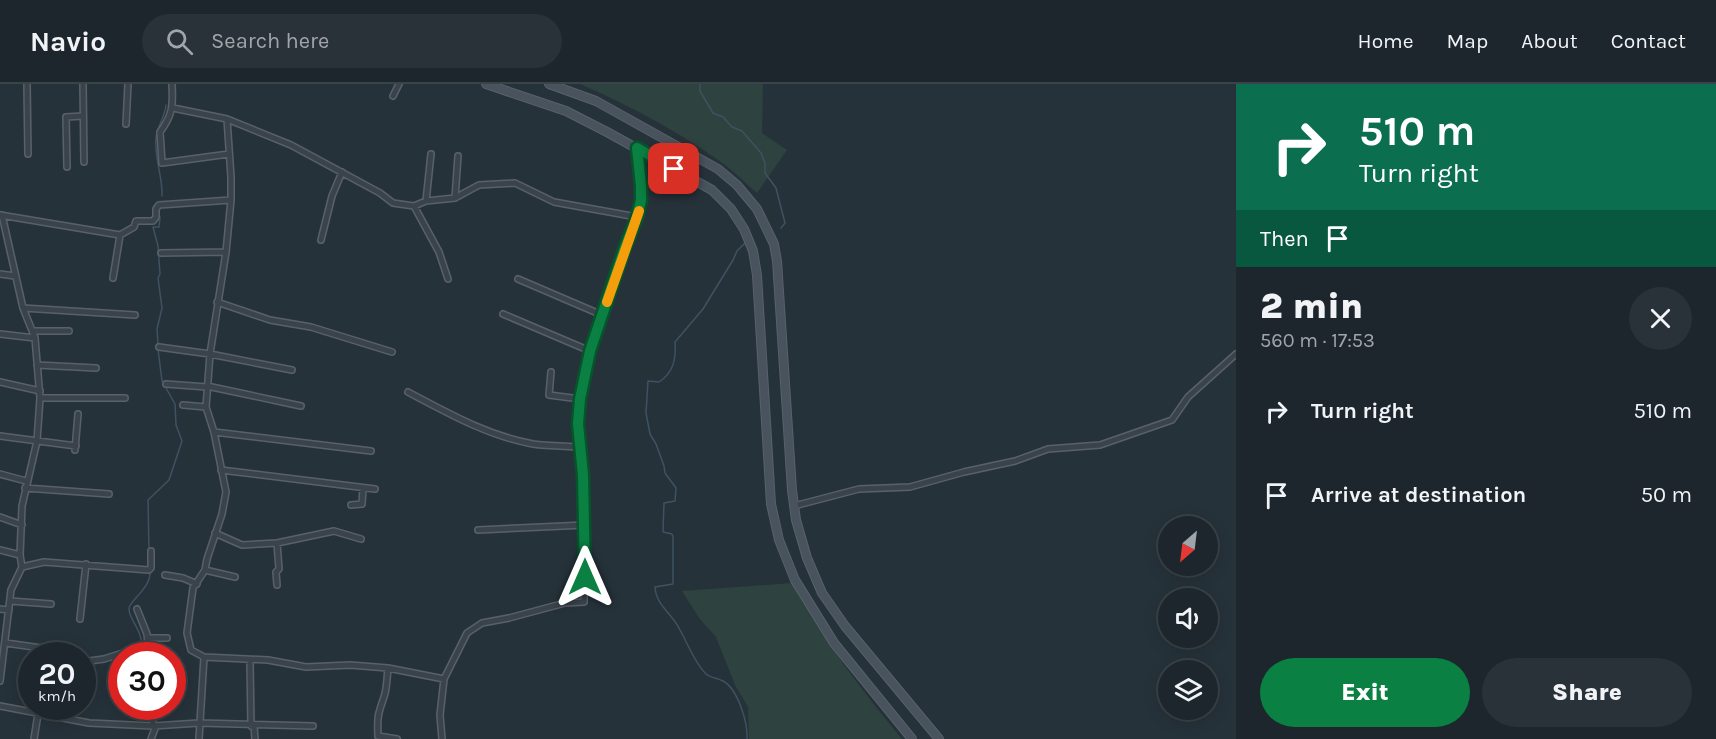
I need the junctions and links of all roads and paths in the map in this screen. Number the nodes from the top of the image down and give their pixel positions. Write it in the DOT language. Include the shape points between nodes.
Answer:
graph roads {
  1 [pos="27,84"];
  2 [pos="83,84"];
  3 [pos="128,84"];
  4 [pos="172,84"];
  5 [pos="399,84"];
  6 [pos="486,84"];
  7 [pos="549,84"];
  8 [pos="393,96"];
  9 [pos="173,108"];
  10 [pos="83,116"];
  11 [pos="227,119"];
  12 [pos="126,124"];
  13 [pos="637,148"];
  14 [pos="28,154"];
  15 [pos="229,154"];
  16 [pos="431,154"];
  17 [pos="458,156"];
  18 [pos="84,162"];
  19 [pos="67,167"];
  20 [pos="342,172"];
  21 [pos="455,198"];
  22 [pos="231,200"];
  23 [pos="426,201"];
  24 [pos="414,206"];
  25 [pos="1,215"];
  26 [pos="637,217"];
  27 [pos="120,235"];
  28 [pos="321,240"];
  29 [pos="161,252"];
  30 [pos="226,252"];
  31 [pos="0,274"];
  32 [pos="15,276"];
  33 [pos="113,278"];
  34 [pos="448,279"];
  35 [pos="518,279"];
  36 [pos="217,302"];
  37 [pos="23,308"];
  38 [pos="503,314"];
  39 [pos="135,315"];
  40 [pos="602,315"];
  41 [pos="69,331"];
  42 [pos="0,334"];
  43 [pos="34,334"];
  44 [pos="159,347"];
  45 [pos="590,351"];
  46 [pos="392,352"];
  47 [pos="210,354"];
  48 [pos="1236,354"];
  49 [pos="37,365"];
  50 [pos="96,368"];
  51 [pos="292,370"];
  52 [pos="551,372"];
  53 [pos="0,382"];
  54 [pos="166,384"];
  55 [pos="207,386"];
  56 [pos="40,391"];
  57 [pos="408,392"];
  58 [pos="40,398"];
  59 [pos="125,398"];
  60 [pos="580,399"];
  61 [pos="183,405"];
  62 [pos="301,406"];
  63 [pos="206,407"];
  64 [pos="78,414"];
  65 [pos="214,432"];
  66 [pos="0,436"];
  67 [pos="36,441"];
  68 [pos="580,447"];
  69 [pos="370,451"];
  70 [pos="221,470"];
  71 [pos="0,474"];
  72 [pos="26,481"];
  73 [pos="25,488"];
  74 [pos="363,488"];
  75 [pos="375,489"];
  76 [pos="109,494"];
  77 [pos="351,505"];
  78 [pos="794,506"];
  79 [pos="0,517"];
  80 [pos="22,525"];
  81 [pos="585,525"];
  82 [pos="478,530"];
  83 [pos="215,533"];
  84 [pos="361,539"];
  85 [pos="277,543"];
  86 [pos="0,550"];
  87 [pos="151,551"];
  88 [pos="20,555"];
  89 [pos="86,564"];
  90 [pos="22,567"];
  91 [pos="205,570"];
  92 [pos="165,575"];
  93 [pos="235,577"];
  94 [pos="197,584"];
  95 [pos="277,585"];
  96 [pos="10,601"];
  97 [pos="51,604"];
  98 [pos="0,609"];
  99 [pos="137,609"];
  100 [pos="9,610"];
  101 [pos="80,619"];
  102 [pos="167,638"];
  103 [pos="148,642"];
  104 [pos="6,643"];
  105 [pos="18,645"];
  106 [pos="204,657"];
  107 [pos="250,661"];
  108 [pos="388,668"];
  109 [pos="444,680"];
  110 [pos="0,681"];
  111 [pos="0,706"];
  112 [pos="18,710"];
  113 [pos="37,720"];
  114 [pos="72,720"];
  115 [pos="154,720"];
  116 [pos="199,723"];
  117 [pos="155,726"];
  118 [pos="253,726"];
  119 [pos="313,726"];
  120 [pos="376,737"];
  121 [pos="34,739"];
  122 [pos="151,739"];
  123 [pos="199,739"];
  124 [pos="255,739"];
  125 [pos="397,739"];
  126 [pos="442,739"];
  127 [pos="912,739"];
  128 [pos="939,739"];
  1 -- 14 [label="street"];
  2 -- 10 [label="street"];
  3 -- 12 [label="street"];
  4 -- 9 [label="street"];
  5 -- 8 [label="street"];
  6 -- 13 [label="street" via="566,111"];
  7 -- 78 [label="street" via="596,102 718,169 737,185 767,226 777,261"];
  9 -- 11 [label="street"];
  9 -- 15 [label="street" via="160,132 162,163"];
  10 -- 18 [label="street"];
  10 -- 19 [label="street" via="66,117"];
  11 -- 15 [label="street"];
  11 -- 20 [label="street" via="291,145"];
  13 -- 26 [label="street" via="641,186"];
  13 -- 127 [label="street" via="712,190 744,229 757,275 771,504 779,540 795,580 834,643"];
  15 -- 22 [label="street"];
  16 -- 23 [label="street"];
  17 -- 21 [label="street"];
  20 -- 24 [label="street" via="393,203"];
  20 -- 28 [label="street"];
  21 -- 23 [label="street"];
  21 -- 26 [label="street" via="479,185 515,183 554,202"];
  22 -- 27 [label="street" via="159,205 153,221 136,221 134,228"];
  22 -- 30 [label="street"];
  23 -- 24 [label="street"];
  24 -- 34 [label="street" via="439,252"];
  25 -- 27 [label="street"];
  25 -- 32 [label="street"];
  26 -- 40 [label="street"];
  27 -- 33 [label="street"];
  29 -- 30 [label="street"];
  30 -- 36 [label="street"];
  31 -- 32 [label="street"];
  32 -- 37 [label="street"];
  35 -- 40 [label="street"];
  36 -- 46 [label="street"];
  36 -- 47 [label="street"];
  37 -- 39 [label="street"];
  37 -- 43 [label="street"];
  38 -- 45 [label="street"];
  40 -- 45 [label="street"];
  41 -- 43 [label="street"];
  42 -- 43 [label="street"];
  43 -- 49 [label="street"];
  44 -- 47 [label="street"];
  45 -- 60 [label="street"];
  47 -- 51 [label="street"];
  47 -- 55 [label="street"];
  48 -- 78 [label="street" via="1188,398 1172,420 1100,445 1048,449 910,487 859,489"];
  49 -- 50 [label="street"];
  49 -- 56 [label="street"];
  52 -- 60 [label="street" via="549,395"];
  53 -- 56 [label="street"];
  54 -- 55 [label="street"];
  55 -- 62 [label="street"];
  55 -- 63 [label="street"];
  56 -- 58 [label="street"];
  57 -- 68 [label="street" via="452,416 520,441"];
  58 -- 59 [label="street"];
  58 -- 67 [label="street"];
  60 -- 68 [label="street"];
  61 -- 63 [label="street"];
  63 -- 65 [label="street"];
  64 -- 67 [label="street" via="76,448"];
  65 -- 69 [label="street"];
  65 -- 70 [label="street"];
  66 -- 67 [label="street"];
  67 -- 72 [label="street"];
  68 -- 81 [label="street"];
  70 -- 74 [label="street"];
  70 -- 83 [label="street" via="226,492"];
  71 -- 72 [label="street"];
  72 -- 73 [label="street"];
  73 -- 76 [label="street"];
  73 -- 80 [label="street"];
  74 -- 75 [label="street"];
  74 -- 77 [label="street" via="362,504"];
  78 -- 128 [label="street" via="807,558 822,593"];
  79 -- 80 [label="street"];
  80 -- 88 [label="street"];
  81 -- 82 [label="street"];
  81 -- 109 [label="street" via="584,602 482,623 467,633"];
  83 -- 85 [label="street" via="240,545"];
  83 -- 91 [label="street"];
  84 -- 85 [label="street" via="336,531"];
  85 -- 95 [label="street"];
  86 -- 88 [label="street"];
  87 -- 89 [label="street" via="149,570"];
  88 -- 90 [label="street"];
  89 -- 90 [label="street" via="44,562"];
  89 -- 101 [label="street"];
  90 -- 96 [label="street"];
  91 -- 93 [label="street"];
  91 -- 94 [label="street"];
  92 -- 94 [label="street"];
  94 -- 106 [label="street" via="187,633 191,650"];
  96 -- 97 [label="street"];
  96 -- 100 [label="street"];
  98 -- 100 [label="street"];
  99 -- 103 [label="street"];
  100 -- 104 [label="street"];
  102 -- 103 [label="street"];
  104 -- 105 [label="street"];
  104 -- 110 [label="street"];
  106 -- 107 [label="street"];
  106 -- 116 [label="street"];
  107 -- 108 [label="street" via="268,660 306,668"];
  107 -- 118 [label="street"];
  108 -- 109 [label="street"];
  108 -- 120 [label="street"];
  109 -- 126 [label="street"];
  111 -- 112 [label="street"];
  113 -- 121 [label="street"];
  114 -- 117 [label="street"];
  115 -- 117 [label="street"];
  116 -- 117 [label="street"];
  116 -- 118 [label="street"];
  116 -- 123 [label="street"];
  117 -- 122 [label="street"];
  118 -- 119 [label="street"];
  118 -- 124 [label="street"];
  120 -- 125 [label="street"];
}
